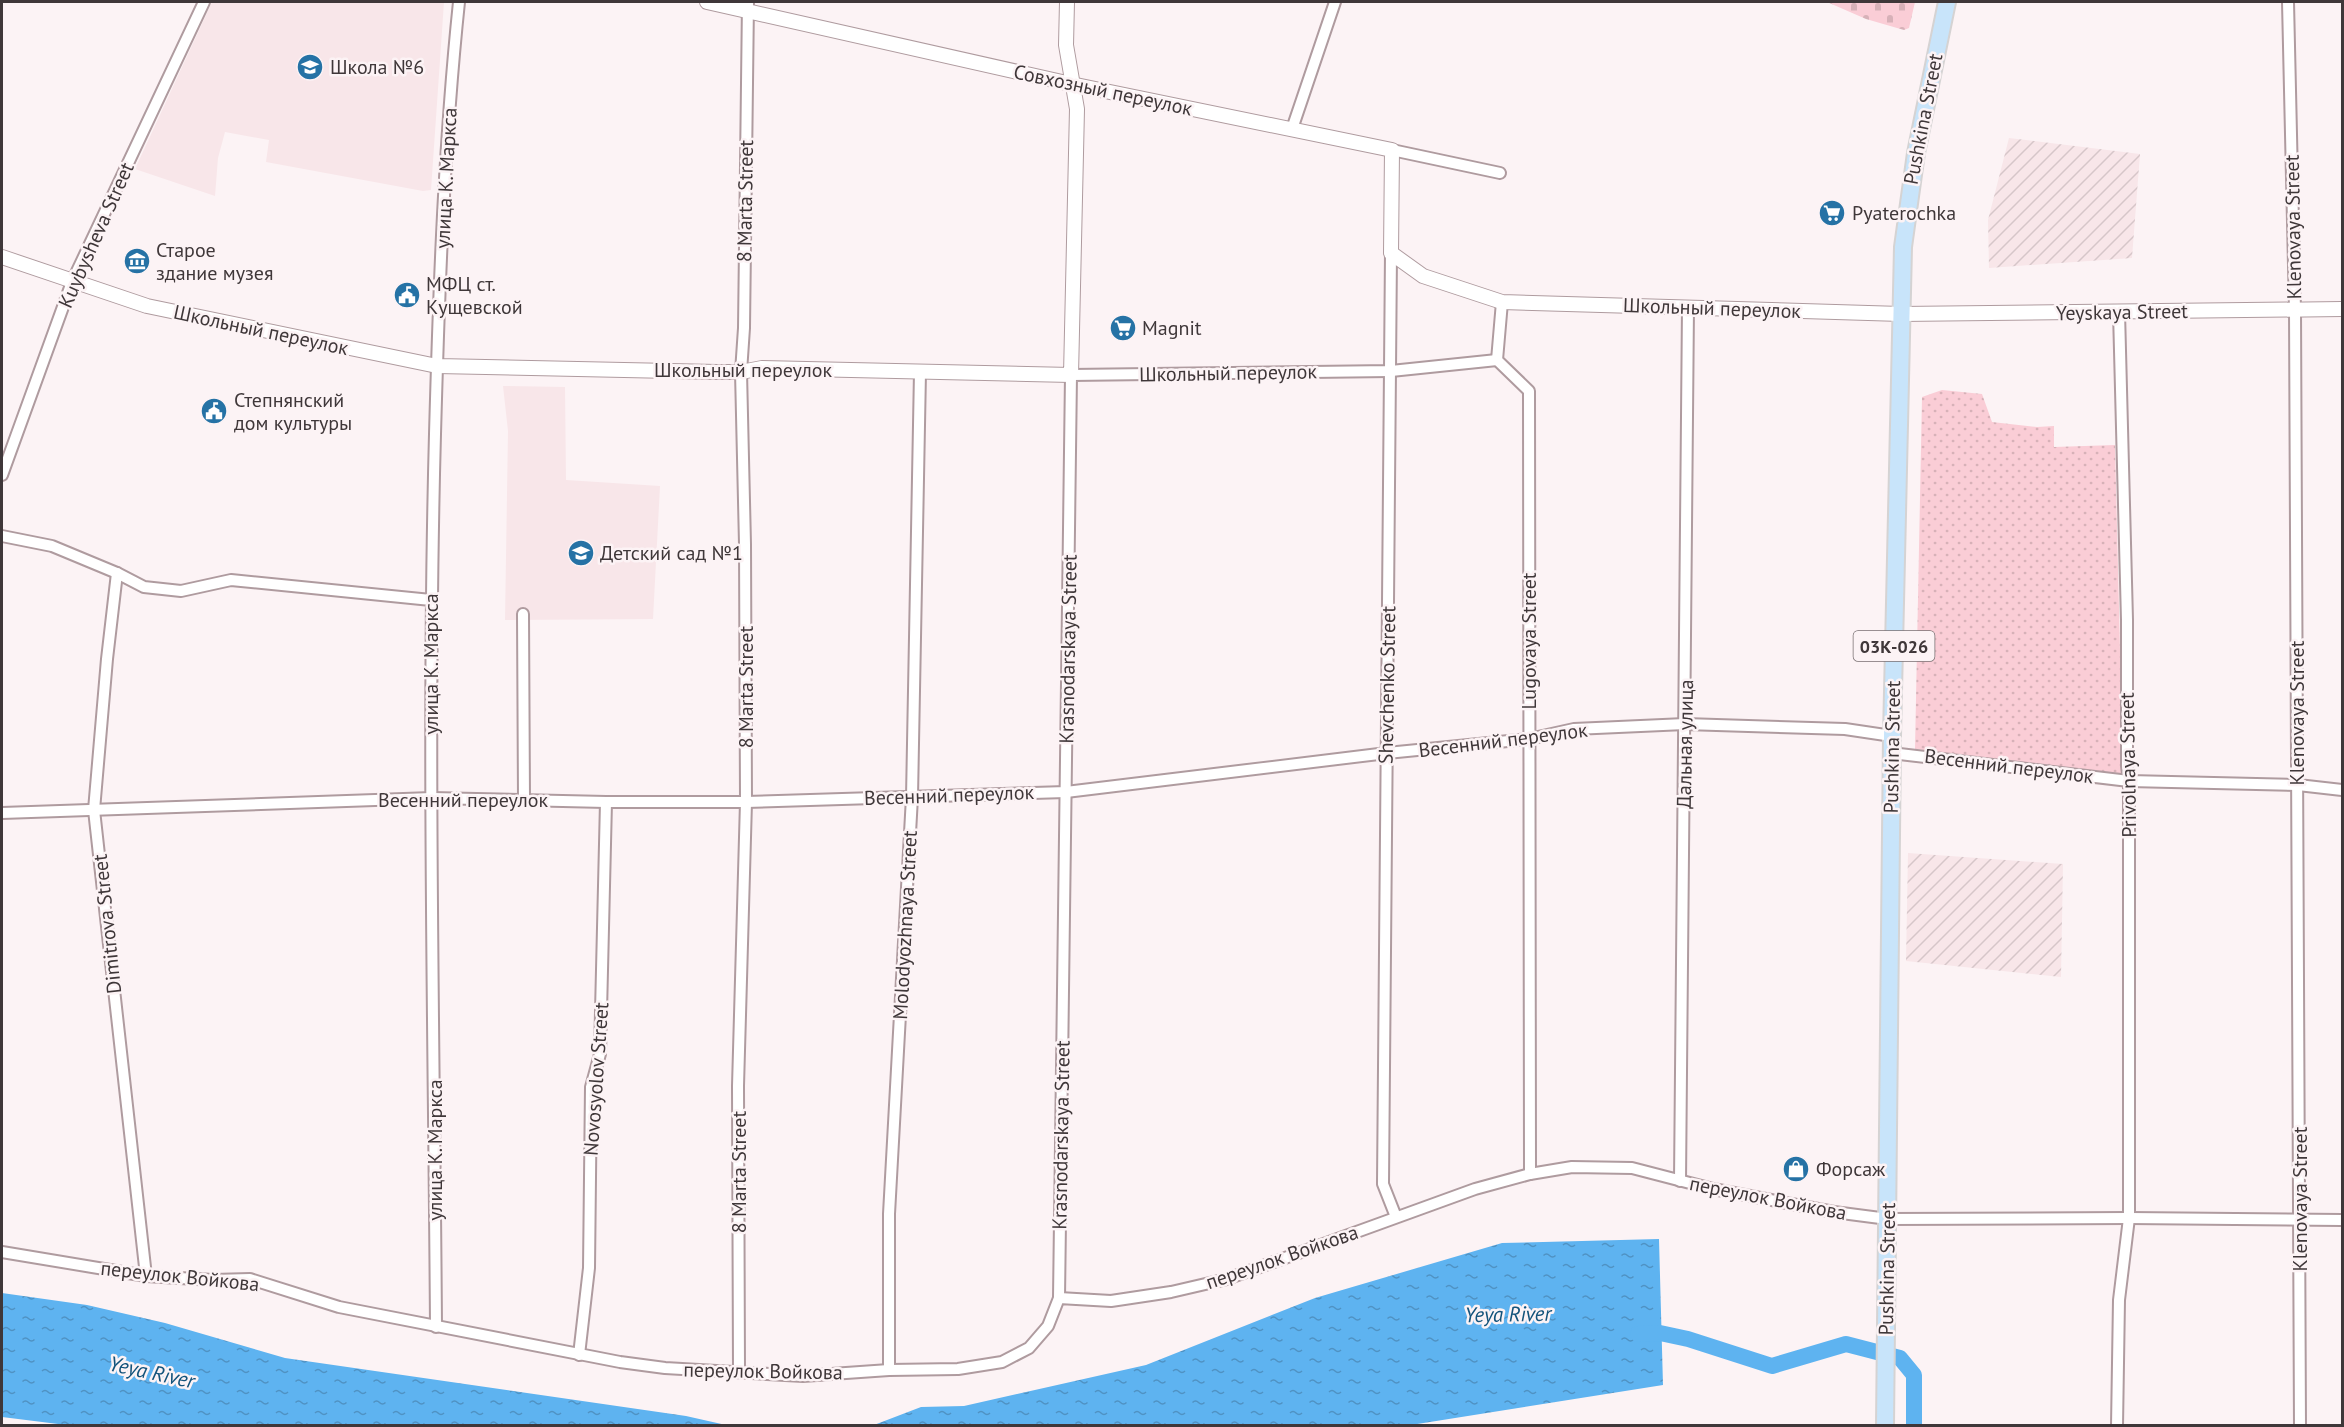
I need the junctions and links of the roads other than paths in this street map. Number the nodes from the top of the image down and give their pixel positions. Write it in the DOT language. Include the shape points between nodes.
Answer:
graph roads {
  1 [pos="204,2"];
  2 [pos="459,2"];
  3 [pos="707,2"];
  4 [pos="1067,2"];
  5 [pos="1335,2"];
  6 [pos="1947,2"];
  7 [pos="2288,2"];
  8 [pos="748,6"];
  9 [pos="1071,84"];
  10 [pos="1292,129"];
  11 [pos="1392,150"];
  12 [pos="1500,173"];
  13 [pos="1391,253"];
  14 [pos="2,257"];
  15 [pos="72,282"];
  16 [pos="1502,302"];
  17 [pos="1688,307"];
  18 [pos="2343,309"];
  19 [pos="2295,310"];
  20 [pos="2119,312"];
  21 [pos="1901,314"];
  22 [pos="1497,360"];
  23 [pos="437,366"];
  24 [pos="1391,371"];
  25 [pos="741,372"];
  26 [pos="920,372"];
  27 [pos="1071,375"];
  28 [pos="2,475"];
  29 [pos="2,536"];
  30 [pos="117,573"];
  31 [pos="430,600"];
  32 [pos="523,614"];
  33 [pos="1685,724"];
  34 [pos="1529,739"];
  35 [pos="1892,745"];
  36 [pos="1387,753"];
  37 [pos="2129,781"];
  38 [pos="2298,785"];
  39 [pos="2343,790"];
  40 [pos="1066,792"];
  41 [pos="912,797"];
  42 [pos="432,798"];
  43 [pos="524,800"];
  44 [pos="606,802"];
  45 [pos="746,802"];
  46 [pos="94,810"];
  47 [pos="2,813"];
  48 [pos="1530,1174"];
  49 [pos="1680,1181"];
  50 [pos="1396,1217"];
  51 [pos="2129,1218"];
  52 [pos="1888,1219"];
  53 [pos="2300,1220"];
  54 [pos="2343,1220"];
  55 [pos="2,1252"];
  56 [pos="146,1276"];
  57 [pos="1059,1298"];
  58 [pos="436,1327"];
  59 [pos="579,1355"];
  60 [pos="889,1370"];
  61 [pos="739,1372"];
  62 [pos="1884,1425"];
  63 [pos="2117,1425"];
  64 [pos="2300,1425"];
  1 -- 15 [label="street, Kuybysheva Street"];
  2 -- 23 [label="street, улица К. Маркса" via="449,102"];
  3 -- 8 [label="street, Совхозный переулок"];
  4 -- 9 [label="street, Krasnodarskaya Street" via="1066,45"];
  5 -- 10 [label="street"];
  6 -- 21 [label="main road, Pushkina Street / 03К-026" via="1909,199"];
  7 -- 19 [label="street, Klenovaya Street"];
  8 -- 9 [label="street, Совхозный переулок"];
  8 -- 25 [label="street, 8 Marta Street"];
  9 -- 10 [label="street, Совхозный переулок"];
  9 -- 27 [label="street, Krasnodarskaya Street" via="1077,109"];
  10 -- 11 [label="street, Совхозный переулок"];
  11 -- 12 [label="street, Совхозный переулок"];
  11 -- 13 [label="street, Shevchenko Street"];
  13 -- 16 [label="street, Школьный переулок" via="1423,276"];
  13 -- 24 [label="street, Shevchenko Street"];
  14 -- 15 [label="street, Школьный переулок"];
  15 -- 23 [label="street, Школьный переулок" via="147,306"];
  15 -- 28 [label="street, Kuybysheva Street"];
  16 -- 17 [label="street, Школьный переулок"];
  16 -- 22 [label="street"];
  17 -- 21 [label="street, Школьный переулок"];
  17 -- 33 [label="street, Дальная улица"];
  18 -- 19 [label="street, Yeyskaya Street"];
  19 -- 20 [label="street, Yeyskaya Street"];
  19 -- 38 [label="street, Klenovaya Street"];
  20 -- 21 [label="street, Yeyskaya Street"];
  20 -- 37 [label="street, Privolnaya Street"];
  21 -- 35 [label="main road, Pushkina Street / 03К-026"];
  22 -- 24 [label="street, Школьный переулок"];
  22 -- 34 [label="street, Lugovaya Street" via="1529,391"];
  23 -- 25 [label="street, Школьный переулок"];
  23 -- 31 [label="street, улица К. Маркса"];
  24 -- 27 [label="street, Школьный переулок"];
  24 -- 36 [label="street, Shevchenko Street"];
  25 -- 26 [label="street, Школьный переулок" via="762,368"];
  25 -- 45 [label="street, 8 Marta Street"];
  26 -- 27 [label="street, Школьный переулок"];
  26 -- 41 [label="street, Molodyozhnaya Street"];
  27 -- 40 [label="street, Krasnodarskaya Street"];
  29 -- 30 [label="street" via="52,546"];
  30 -- 31 [label="street" via="144,587 181,591 231,580"];
  30 -- 46 [label="street, Dimitrova Street"];
  31 -- 42 [label="street, улица К. Маркса"];
  32 -- 43 [label="street"];
  33 -- 34 [label="street, Весенний переулок" via="1574,729"];
  33 -- 35 [label="street, Весенний переулок" via="1845,729"];
  33 -- 49 [label="street, Дальная улица"];
  34 -- 36 [label="street, Весенний переулок"];
  34 -- 48 [label="street, Lugovaya Street"];
  35 -- 37 [label="street, Весенний переулок"];
  35 -- 52 [label="main road, Pushkina Street / 03К-026"];
  36 -- 40 [label="street, Весенний переулок"];
  36 -- 50 [label="street, Shevchenko Street" via="1383,1184"];
  37 -- 38 [label="street, Весенний переулок"];
  37 -- 51 [label="street, Privolnaya Street"];
  38 -- 39 [label="street, Весенний переулок"];
  38 -- 53 [label="street, Klenovaya Street"];
  40 -- 41 [label="street, Весенний переулок"];
  40 -- 57 [label="street, Krasnodarskaya Street"];
  41 -- 45 [label="street, Весенний переулок"];
  41 -- 60 [label="street, Molodyozhnaya Street" via="890,1214"];
  42 -- 43 [label="street, Весенний переулок"];
  42 -- 46 [label="street, Весенний переулок"];
  42 -- 58 [label="street, улица К. Маркса"];
  43 -- 44 [label="street, Весенний переулок"];
  44 -- 45 [label="street, Весенний переулок"];
  44 -- 59 [label="street, Novosyolov Street" via="600,1054 591,1087 589,1268"];
  45 -- 61 [label="street, 8 Marta Street" via="738,1086"];
  46 -- 47 [label="street, Весенний переулок"];
  46 -- 56 [label="street, Dimitrova Street"];
  48 -- 49 [label="street, переулок Войкова" via="1572,1167 1632,1168"];
  48 -- 50 [label="street, переулок Войкова"];
  49 -- 52 [label="street, переулок Войкова"];
  50 -- 57 [label="street, переулок Войкова" via="1227,1279 1111,1301"];
  51 -- 52 [label="street, переулок Войкова"];
  51 -- 53 [label="street, переулок Войкова"];
  51 -- 63 [label="street, Privolnaya Street" via="2119,1300"];
  52 -- 62 [label="main road, Pushkina Street / 03К-026"];
  53 -- 54 [label="street, переулок Войкова"];
  53 -- 64 [label="street, Klenovaya Street"];
  55 -- 56 [label="street, переулок Войкова"];
  56 -- 58 [label="street, переулок Войкова" via="250,1279 339,1308"];
  57 -- 60 [label="street, переулок Войкова" via="1048,1326 1029,1348 1002,1362 958,1369"];
  58 -- 59 [label="street, переулок Войкова"];
  59 -- 61 [label="street, переулок Войкова" via="664,1368"];
  60 -- 61 [label="street, переулок Войкова" via="803,1376"];
}
